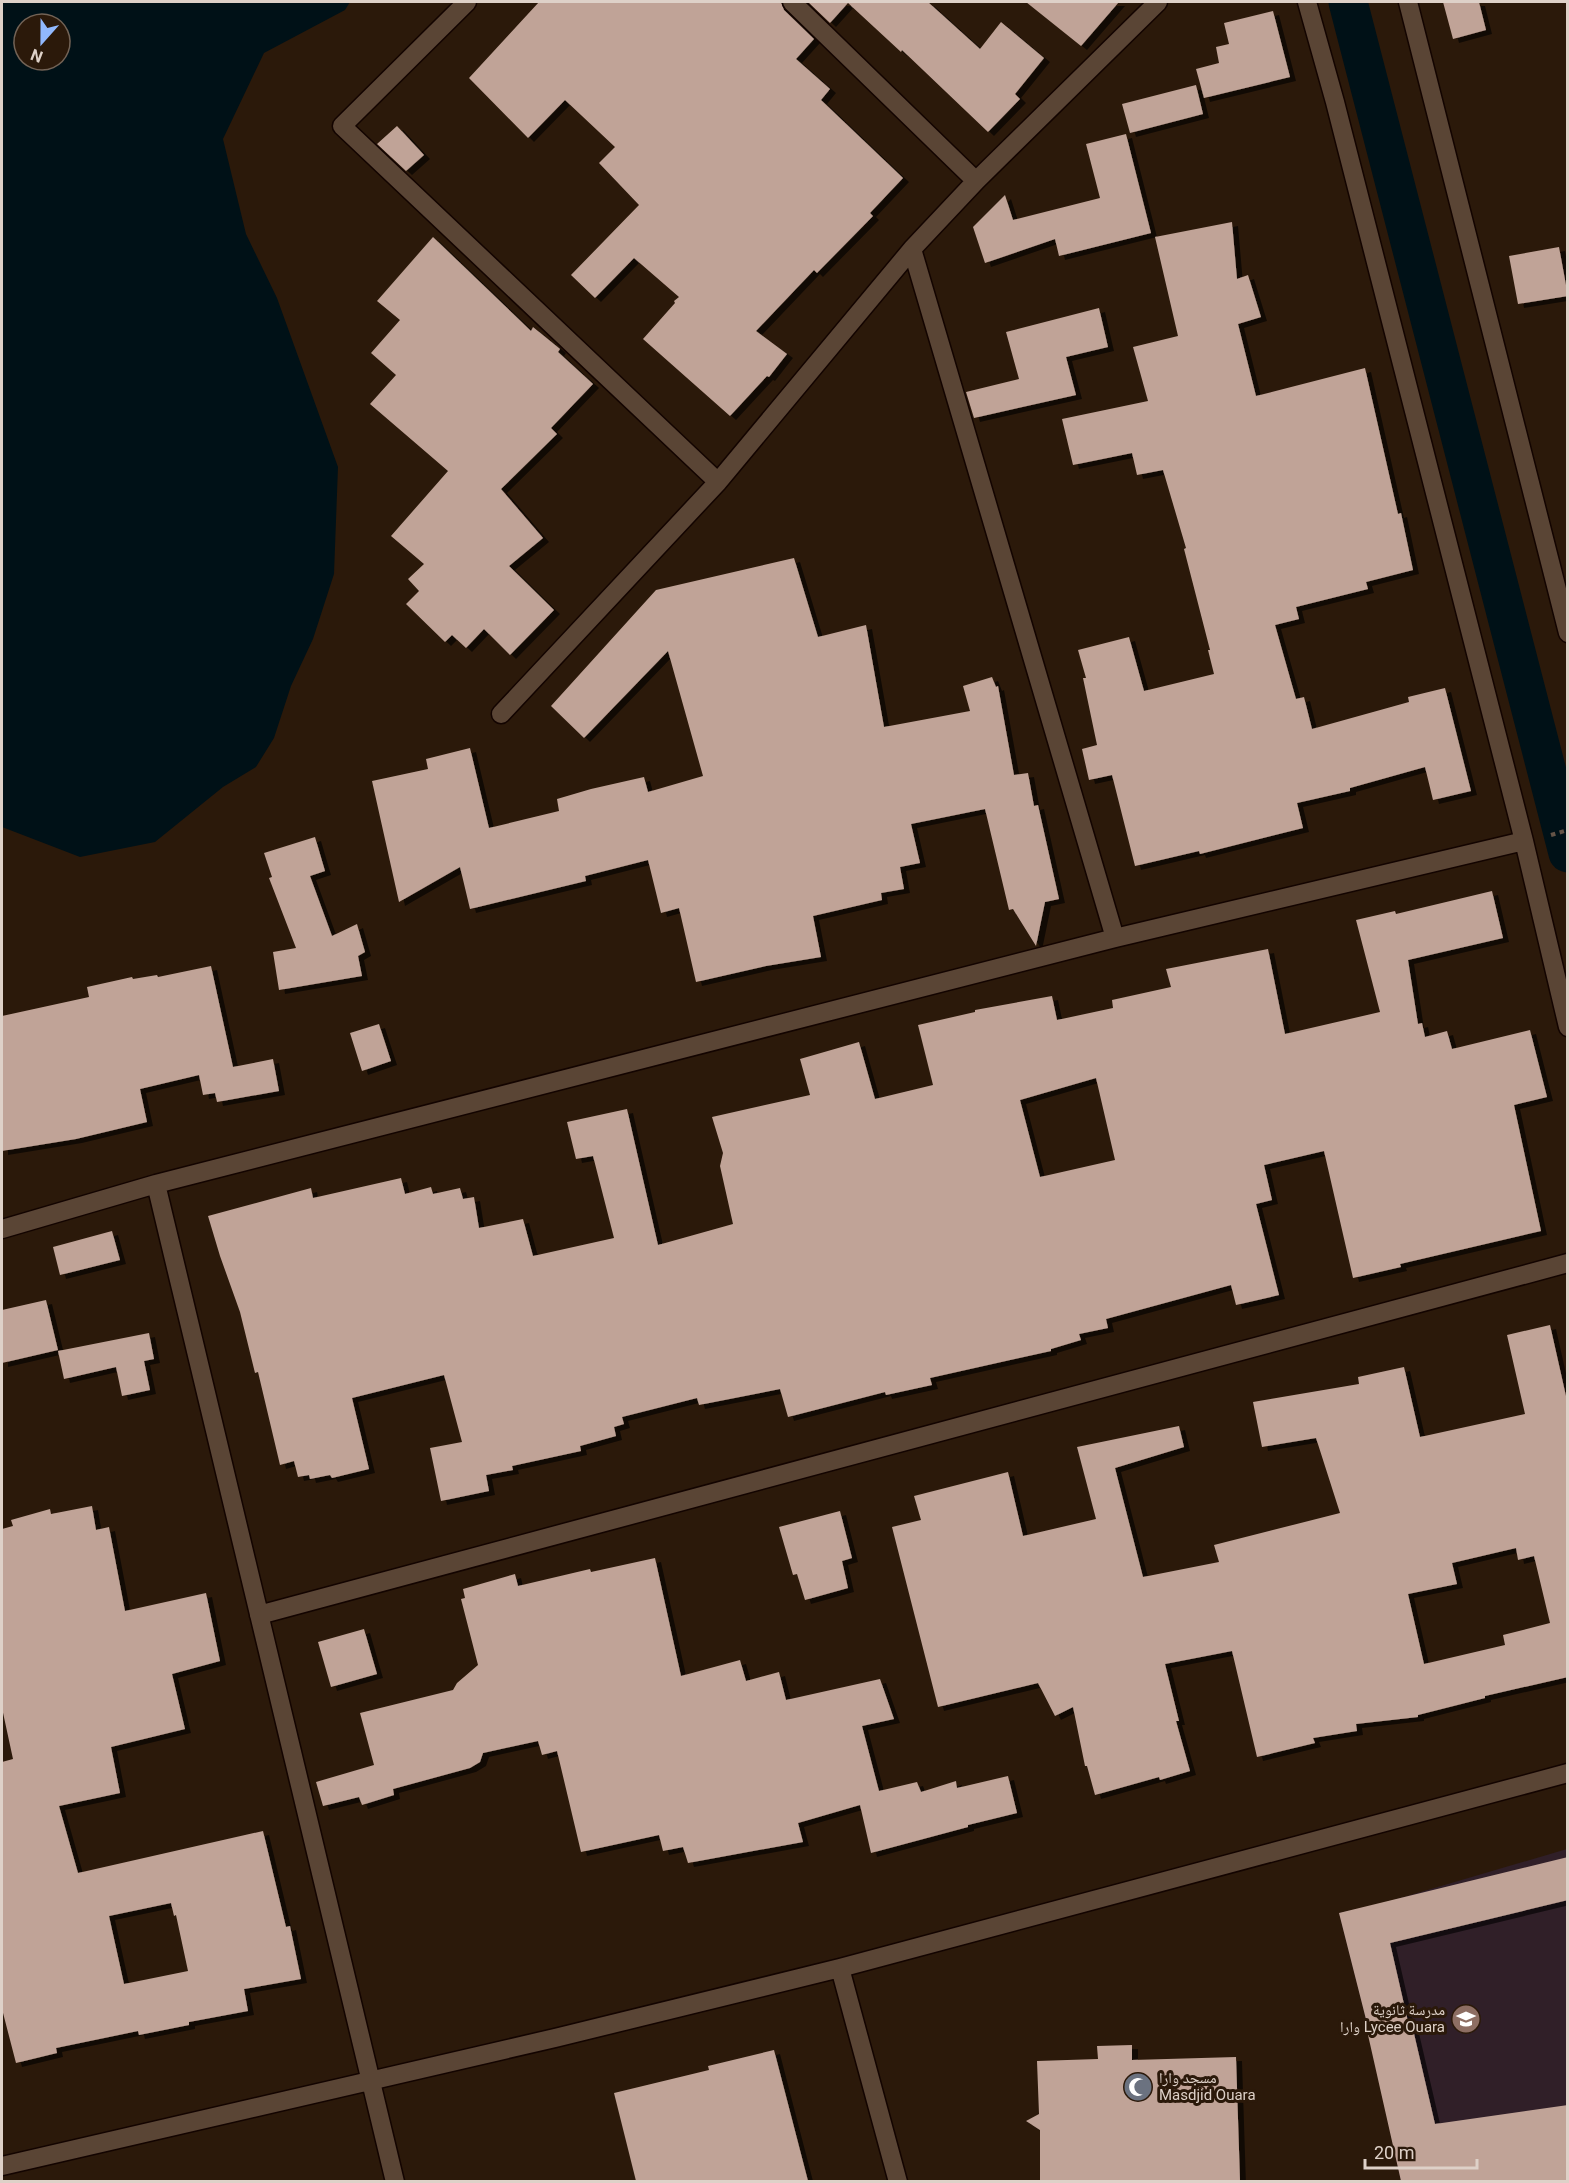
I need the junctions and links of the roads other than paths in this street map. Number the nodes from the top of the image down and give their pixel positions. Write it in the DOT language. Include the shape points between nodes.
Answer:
graph roads {
  1 [pos="467,2"];
  2 [pos="792,2"];
  3 [pos="1158,2"];
  4 [pos="1307,2"];
  5 [pos="1408,2"];
  6 [pos="976,181"];
  7 [pos="912,249"];
  8 [pos="718,482"];
  9 [pos="1568,633"];
  10 [pos="501,714"];
  11 [pos="1524,841"];
  12 [pos="1115,938"];
  13 [pos="1568,1027"];
  14 [pos="156,1184"];
  15 [pos="2,1229"];
  16 [pos="1568,1263"];
  17 [pos="259,1615"];
  18 [pos="1568,1773"];
  19 [pos="840,1968"];
  20 [pos="370,2079"];
  21 [pos="2,2166"];
  22 [pos="395,2181"];
  23 [pos="898,2181"];
  1 -- 8 [label="street" via="342,126"];
  2 -- 6 [label="street"];
  3 -- 6 [label="street"];
  4 -- 11 [label="street"];
  5 -- 9 [label="street"];
  6 -- 7 [label="street"];
  7 -- 8 [label="street"];
  7 -- 12 [label="street"];
  8 -- 10 [label="street"];
  11 -- 12 [label="street"];
  11 -- 13 [label="street"];
  12 -- 14 [label="street"];
  14 -- 15 [label="street"];
  14 -- 17 [label="street"];
  16 -- 17 [label="street"];
  17 -- 20 [label="street"];
  18 -- 19 [label="street"];
  19 -- 20 [label="street"];
  19 -- 23 [label="street"];
  20 -- 21 [label="street"];
  20 -- 22 [label="street"];
}
